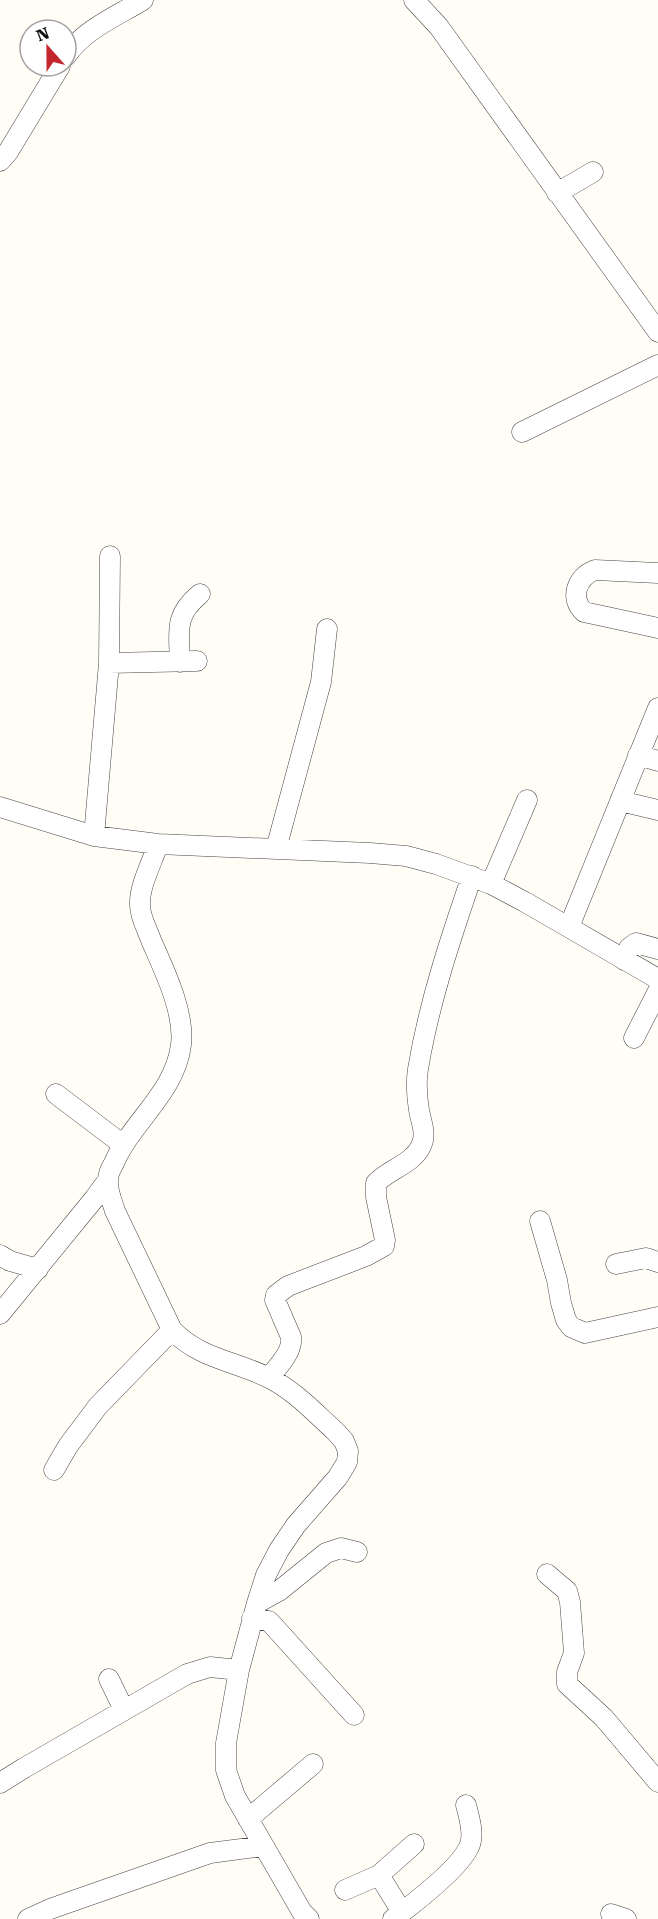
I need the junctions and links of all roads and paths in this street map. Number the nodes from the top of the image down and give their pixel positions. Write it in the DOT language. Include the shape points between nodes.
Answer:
graph roads {
  1 [pos="414,0"];
  2 [pos="133,3"];
  3 [pos="78,42"];
  4 [pos="53,78"];
  5 [pos="0,161"];
  6 [pos="593,172"];
  7 [pos="556,193"];
  8 [pos="658,332"];
  9 [pos="658,365"];
  10 [pos="522,432"];
  11 [pos="110,555"];
  12 [pos="658,573"];
  13 [pos="200,594"];
  14 [pos="658,628"];
  15 [pos="327,629"];
  16 [pos="109,663"];
  17 [pos="658,708"];
  18 [pos="638,755"];
  19 [pos="658,761"];
  20 [pos="527,800"];
  21 [pos="620,801"];
  22 [pos="0,807"];
  23 [pos="658,810"];
  24 [pos="93,836"];
  25 [pos="158,844"];
  26 [pos="276,849"];
  27 [pos="472,876"];
  28 [pos="491,884"];
  29 [pos="569,927"];
  30 [pos="658,949"];
  31 [pos="624,960"];
  32 [pos="658,980"];
  33 [pos="658,991"];
  34 [pos="634,1038"];
  35 [pos="56,1094"];
  36 [pos="122,1144"];
  37 [pos="108,1180"];
  38 [pos="540,1221"];
  39 [pos="0,1255"];
  40 [pos="658,1262"];
  41 [pos="616,1264"];
  42 [pos="38,1269"];
  43 [pos="0,1314"];
  44 [pos="658,1317"];
  45 [pos="172,1330"];
  46 [pos="269,1378"];
  47 [pos="54,1470"];
  48 [pos="357,1552"];
  49 [pos="548,1574"];
  50 [pos="259,1614"];
  51 [pos="239,1670"];
  52 [pos="110,1679"];
  53 [pos="124,1710"];
  54 [pos="354,1715"];
  55 [pos="313,1764"];
  56 [pos="658,1782"];
  57 [pos="0,1783"];
  58 [pos="466,1805"];
  59 [pos="248,1819"];
  60 [pos="414,1844"];
  61 [pos="264,1846"];
  62 [pos="379,1875"];
  63 [pos="345,1890"];
  64 [pos="397,1916"];
  65 [pos="28,1919"];
  66 [pos="309,1919"];
  1 -- 7 [label="street" via="439,27"];
  2 -- 3 [label="street"];
  4 -- 5 [label="street"];
  6 -- 7 [label="street"];
  7 -- 8 [label="street"];
  9 -- 10 [label="street"];
  11 -- 16 [label="street"];
  12 -- 14 [label="street" via="595,570 586,574 576,592 578,607 584,612"];
  13 -- 16 [label="street" via="184,609 179,622 188,662"];
  15 -- 26 [label="street" via="321,682"];
  16 -- 24 [label="street"];
  17 -- 18 [label="street"];
  18 -- 19 [label="street"];
  18 -- 21 [label="street"];
  20 -- 28 [label="street"];
  21 -- 23 [label="street"];
  21 -- 29 [label="street"];
  22 -- 24 [label="street"];
  24 -- 25 [label="street"];
  25 -- 26 [label="street"];
  25 -- 36 [label="street" via="140,906 178,1012 181,1047 162,1094"];
  26 -- 27 [label="street" via="406,856"];
  27 -- 28 [label="street"];
  27 -- 46 [label="street" via="434,994 417,1072 423,1143 418,1152 376,1183 384,1245 366,1256 288,1286 276,1295 292,1343"];
  28 -- 29 [label="street"];
  29 -- 31 [label="street"];
  30 -- 31 [label="street" via="636,944 629,948"];
  31 -- 32 [label="street"];
  33 -- 34 [label="street"];
  35 -- 36 [label="street"];
  36 -- 37 [label="street"];
  37 -- 42 [label="street"];
  37 -- 45 [label="street" via="115,1211"];
  38 -- 44 [label="street" via="561,1304 571,1327 585,1333"];
  39 -- 42 [label="street"];
  40 -- 41 [label="street" via="646,1258"];
  42 -- 43 [label="street"];
  45 -- 46 [label="street" via="206,1355"];
  45 -- 47 [label="street" via="98,1406"];
  46 -- 50 [label="street" via="305,1404 344,1441 348,1451 347,1462 338,1477 279,1550 266,1575"];
  48 -- 50 [label="street" via="341,1548 326,1553 279,1591"];
  49 -- 56 [label="street" via="567,1590 570,1602 574,1653 567,1684 604,1718"];
  50 -- 51 [label="street"];
  50 -- 54 [label="street"];
  51 -- 53 [label="street" via="221,1666 196,1670"];
  51 -- 59 [label="street" via="226,1743 226,1770"];
  52 -- 53 [label="street"];
  53 -- 57 [label="street"];
  55 -- 59 [label="street"];
  58 -- 64 [label="street" via="470,1847"];
  59 -- 61 [label="street"];
  60 -- 62 [label="street"];
  61 -- 65 [label="street" via="210,1853"];
  61 -- 66 [label="street"];
  62 -- 63 [label="street"];
  62 -- 64 [label="street"];
}
